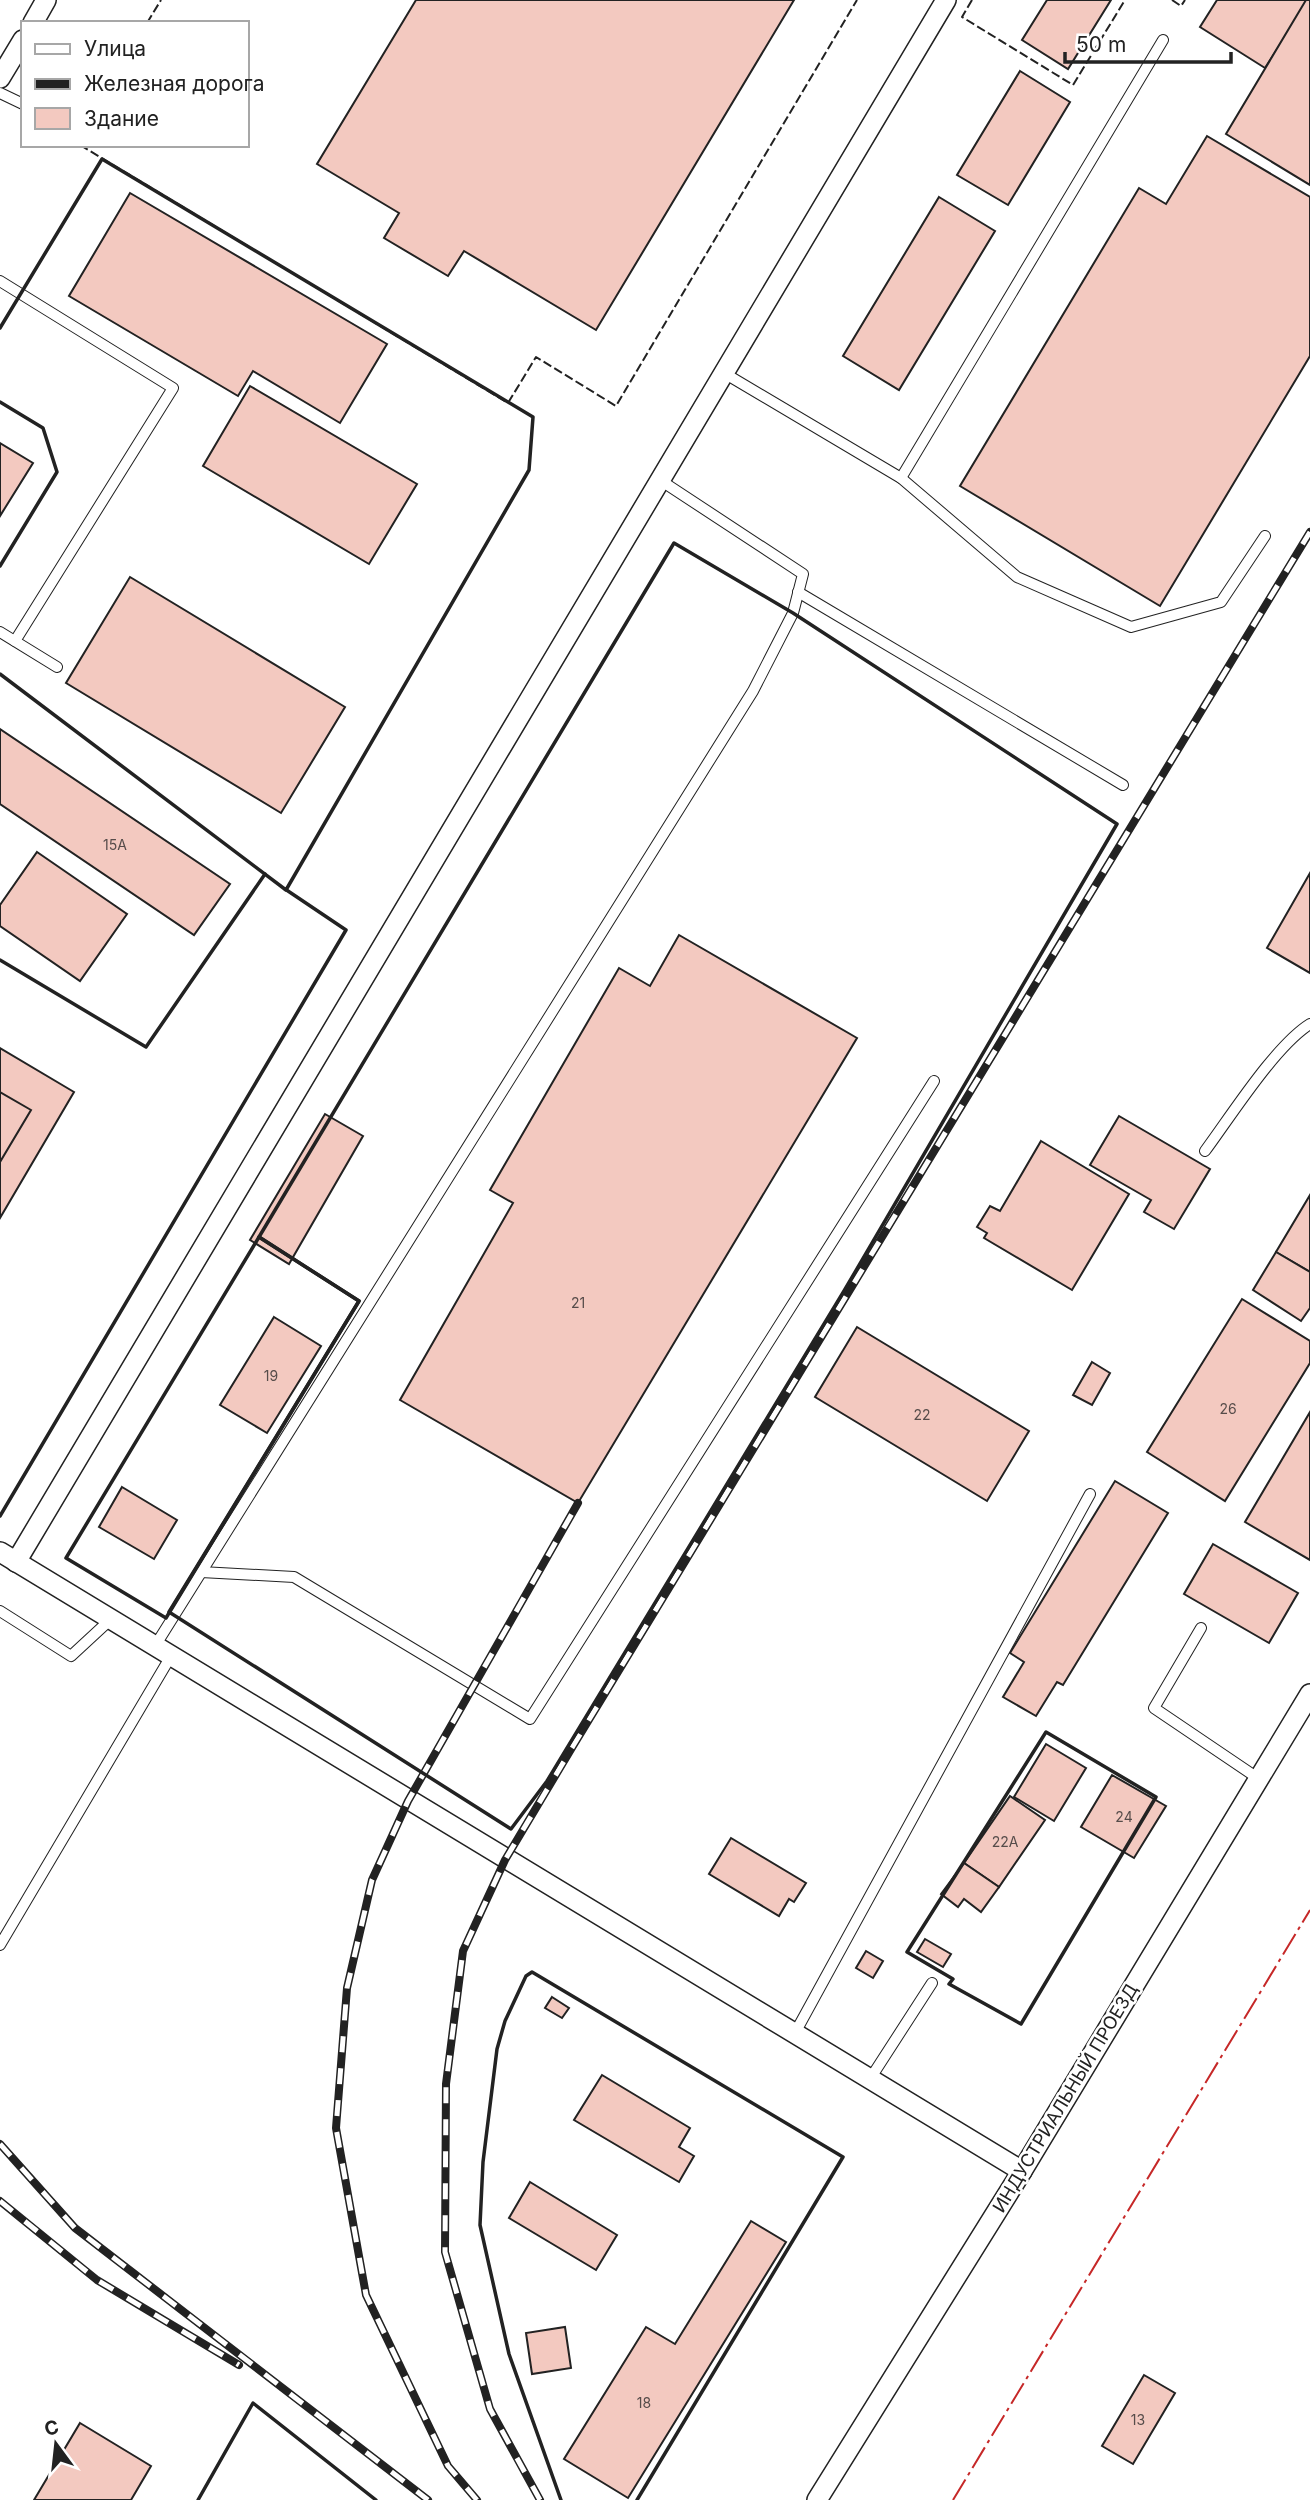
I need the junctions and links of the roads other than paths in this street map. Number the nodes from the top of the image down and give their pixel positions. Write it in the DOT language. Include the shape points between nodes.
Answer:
graph roads {
  1 [pos="46,0"];
  2 [pos="946,0"];
  3 [pos="34,21"];
  4 [pos="1163,40"];
  5 [pos="21,43"];
  6 [pos="0,78"];
  7 [pos="0,93"];
  8 [pos="21,103"];
  9 [pos="0,281"];
  10 [pos="724,373"];
  11 [pos="901,478"];
  12 [pos="660,480"];
  13 [pos="1265,536"];
  14 [pos="798,592"];
  15 [pos="0,632"];
  16 [pos="15,641"];
  17 [pos="57,667"];
  18 [pos="1124,785"];
  19 [pos="1310,1024"];
  20 [pos="934,1082"];
  21 [pos="1205,1151"];
  22 [pos="1090,1494"];
  23 [pos="8,1557"];
  24 [pos="201,1572"];
  25 [pos="0,1611"];
  26 [pos="111,1619"];
  27 [pos="1201,1628"];
  28 [pos="163,1651"];
  29 [pos="1310,1694"];
  30 [pos="1259,1779"];
  31 [pos="0,1945"];
  32 [pos="932,1983"];
  33 [pos="795,2034"];
  34 [pos="870,2079"];
  35 [pos="1022,2171"];
  36 [pos="817,2500"];
  1 -- 3 [label="street"];
  2 -- 10 [label="street"];
  4 -- 11 [label="lane"];
  5 -- 6 [label="street"];
  7 -- 8 [label="lane"];
  9 -- 16 [label="lane" via="173,388"];
  10 -- 11 [label="lane"];
  10 -- 12 [label="street"];
  11 -- 13 [label="lane" via="1017,577 1131,627 1221,602"];
  12 -- 14 [label="lane" via="803,575"];
  12 -- 23 [label="street"];
  14 -- 18 [label="lane"];
  14 -- 24 [label="lane" via="793,613 753,691"];
  15 -- 16 [label="lane"];
  16 -- 17 [label="lane"];
  19 -- 21 [label="lane" via="1280,1051"];
  20 -- 24 [label="lane" via="530,1719 294,1577"];
  22 -- 33 [label="lane"];
  23 -- 26 [label="street"];
  24 -- 28 [label="lane"];
  25 -- 26 [label="lane" via="71,1656"];
  26 -- 28 [label="street"];
  27 -- 30 [label="lane" via="1154,1708"];
  28 -- 31 [label="lane"];
  28 -- 33 [label="street"];
  29 -- 30 [label="street, ИНДУСТРИАЛЬНЫЙ ПРОЕЗД"];
  30 -- 35 [label="street, ИНДУСТРИАЛЬНЫЙ ПРОЕЗД"];
  32 -- 34 [label="lane"];
  33 -- 34 [label="street"];
  34 -- 35 [label="street"];
  35 -- 36 [label="street, ИНДУСТРИАЛЬНЫЙ ПРОЕЗД"];
}
